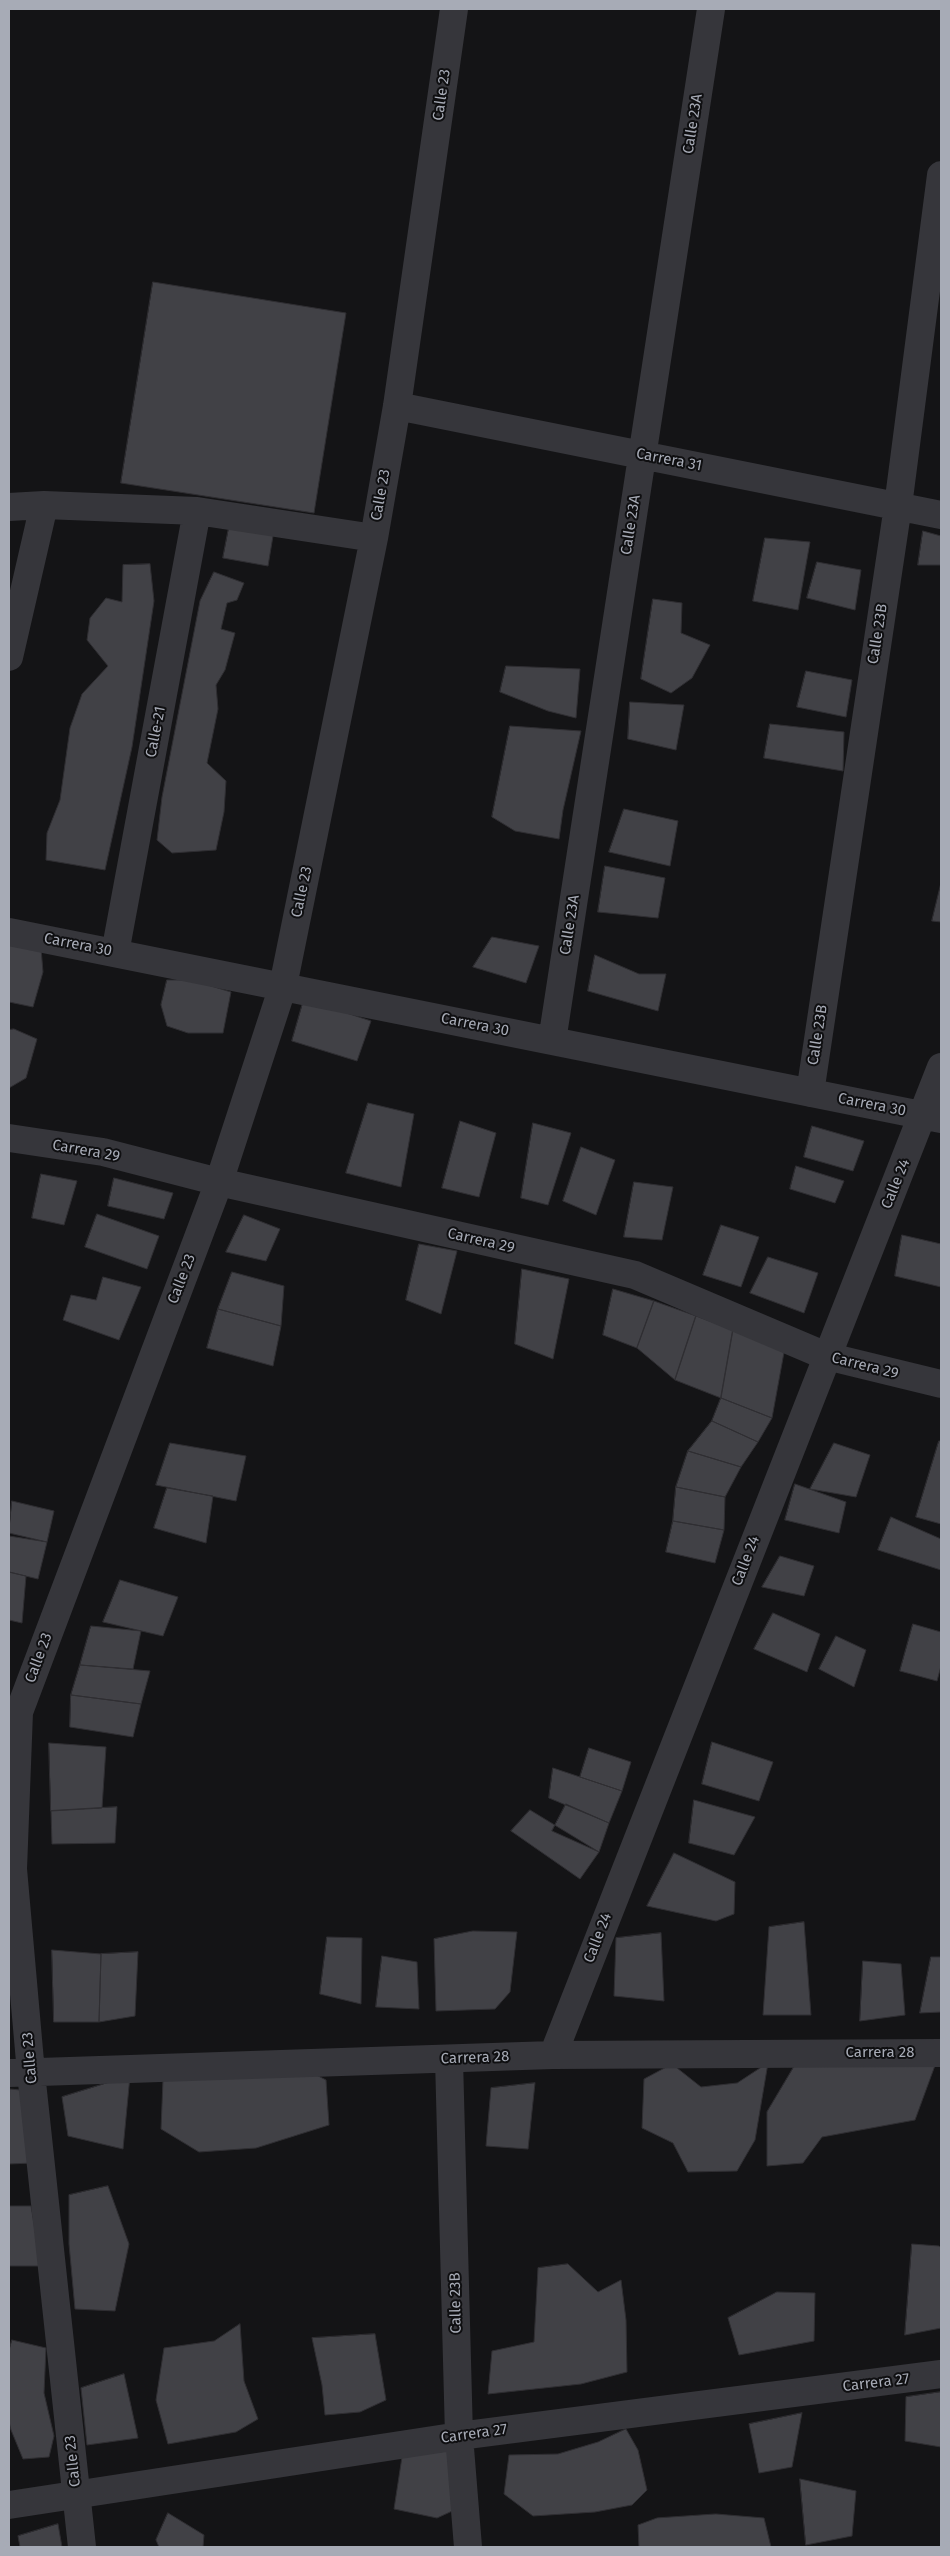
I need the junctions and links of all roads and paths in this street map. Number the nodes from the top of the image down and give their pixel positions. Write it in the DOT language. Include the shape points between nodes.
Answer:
graph roads {
  1 [pos="454,9"];
  2 [pos="711,9"];
  3 [pos="941,175"];
  4 [pos="397,406"];
  5 [pos="642,455"];
  6 [pos="44,505"];
  7 [pos="898,506"];
  8 [pos="9,507"];
  9 [pos="197,511"];
  10 [pos="941,515"];
  11 [pos="374,538"];
  12 [pos="9,657"];
  13 [pos="9,932"];
  14 [pos="115,953"];
  15 [pos="282,986"];
  16 [pos="552,1040"];
  17 [pos="941,1067"];
  18 [pos="810,1092"];
  19 [pos="932,1117"];
  20 [pos="9,1138"];
  21 [pos="219,1182"];
  22 [pos="826,1356"];
  23 [pos="941,1384"];
  24 [pos="14,1711"];
  25 [pos="941,2053"];
  26 [pos="553,2055"];
  27 [pos="449,2059"];
  28 [pos="20,2073"];
  29 [pos="941,2374"];
  30 [pos="459,2436"];
  31 [pos="77,2494"];
  32 [pos="9,2505"];
  33 [pos="82,2547"];
  34 [pos="468,2547"];
  1 -- 4 [label="street, Calle 23"];
  2 -- 5 [label="street, Calle 23A"];
  3 -- 7 [label="street, Calle 23B"];
  4 -- 5 [label="street, Carrera 31"];
  4 -- 11 [label="street, Calle 23"];
  5 -- 7 [label="street, Carrera 31"];
  5 -- 16 [label="street, Calle 23A"];
  6 -- 8 [label="street"];
  6 -- 9 [label="street"];
  6 -- 12 [label="street"];
  7 -- 10 [label="street, Carrera 31"];
  7 -- 18 [label="street, Calle 23B"];
  9 -- 11 [label="street"];
  9 -- 14 [label="street, Calle-21"];
  11 -- 15 [label="street, Calle 23"];
  13 -- 14 [label="street, Carrera 30"];
  14 -- 15 [label="street, Carrera 30"];
  15 -- 16 [label="street, Carrera 30"];
  15 -- 21 [label="street, Calle 23"];
  16 -- 18 [label="street, Carrera 30"];
  17 -- 19 [label="street, Calle 24"];
  18 -- 19 [label="street, Carrera 30"];
  19 -- 22 [label="street, Calle 24"];
  20 -- 21 [label="street, Carrera 29" via="103,1152"];
  21 -- 22 [label="street, Carrera 29" via="635,1275"];
  21 -- 24 [label="street, Calle 23"];
  22 -- 23 [label="street, Carrera 29"];
  22 -- 26 [label="street, Calle 24"];
  24 -- 28 [label="street, Calle 23" via="13,1869"];
  25 -- 26 [label="street, Carrera 28"];
  26 -- 27 [label="street, Carrera 28"];
  27 -- 28 [label="street, Carrera 28"];
  27 -- 30 [label="street, Calle 23B"];
  28 -- 31 [label="street, Calle 23"];
  29 -- 30 [label="street, Carrera 27"];
  30 -- 31 [label="street, Carrera 27"];
  30 -- 34 [label="street, Calle 23B"];
  31 -- 32 [label="street, Carrera 27"];
  31 -- 33 [label="street, Calle 23"];
}
